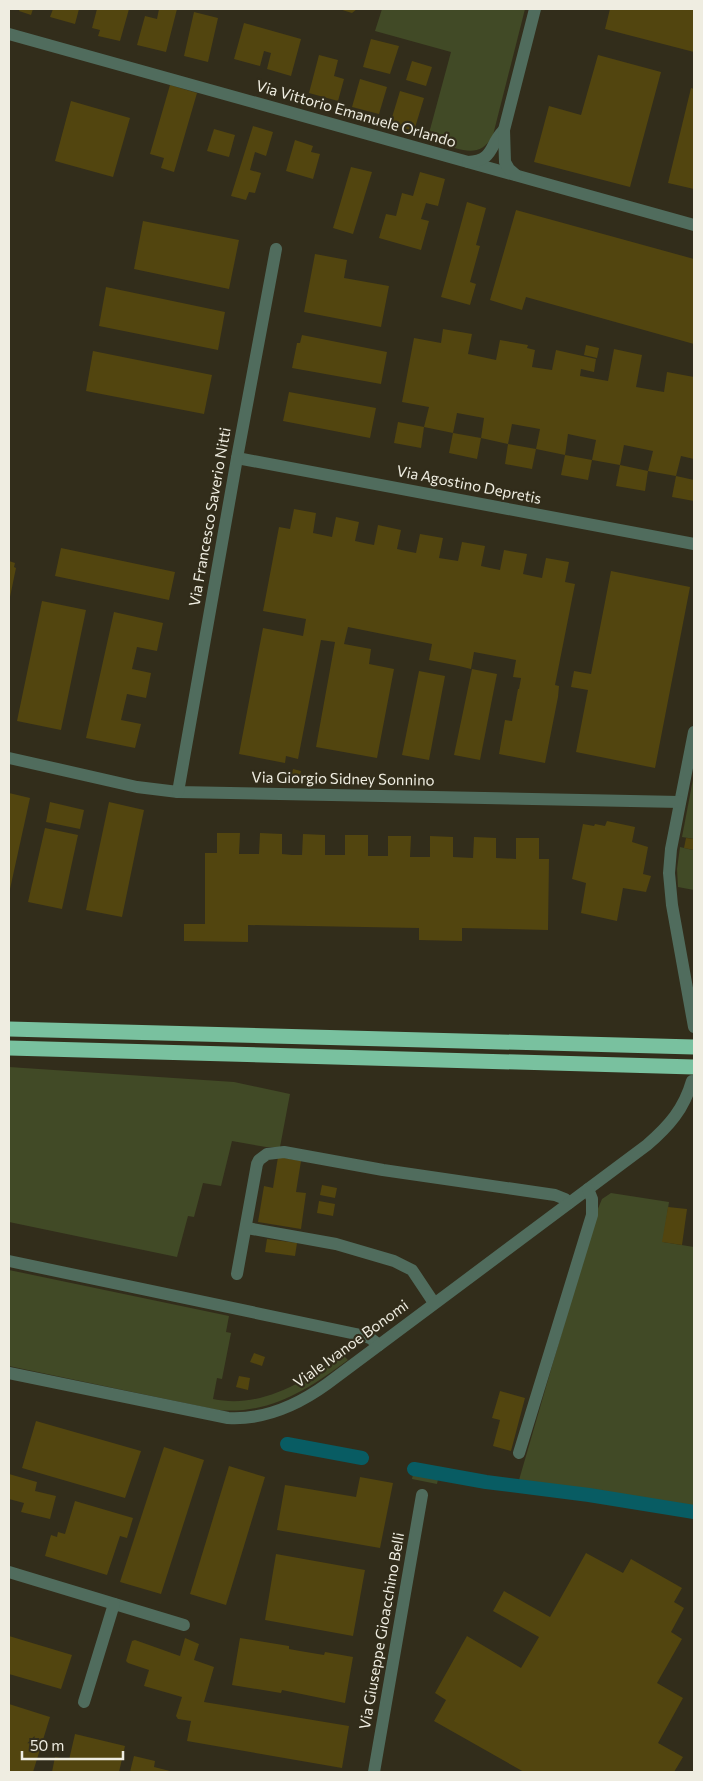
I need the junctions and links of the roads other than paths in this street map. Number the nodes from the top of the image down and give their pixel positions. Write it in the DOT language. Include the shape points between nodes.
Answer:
graph roads {
  1 [pos="535,9"];
  2 [pos="9,34"];
  3 [pos="505,126"];
  4 [pos="459,160"];
  5 [pos="521,178"];
  6 [pos="694,225"];
  7 [pos="276,249"];
  8 [pos="237,458"];
  9 [pos="694,544"];
  10 [pos="694,732"];
  11 [pos="9,758"];
  12 [pos="178,792"];
  13 [pos="680,802"];
  14 [pos="694,1027"];
  15 [pos="9,1029"];
  16 [pos="694,1047"];
  17 [pos="9,1048"];
  18 [pos="693,1074"];
  19 [pos="588,1189"];
  20 [pos="569,1203"];
  21 [pos="247,1228"];
  22 [pos="9,1261"];
  23 [pos="237,1274"];
  24 [pos="434,1303"];
  25 [pos="379,1345"];
  26 [pos="9,1373"];
  27 [pos="519,1453"];
  28 [pos="422,1495"];
  29 [pos="9,1572"];
  30 [pos="114,1604"];
  31 [pos="184,1625"];
  32 [pos="84,1702"];
  33 [pos="374,1772"];
  1 -- 3 [label="street"];
  2 -- 4 [label="street, Via Vittorio Emanuele Orlando"];
  3 -- 4 [label="street" via="487,155 474,161"];
  3 -- 5 [label="street" via="505,162"];
  4 -- 5 [label="street, Via Vittorio Emanuele Orlando"];
  5 -- 6 [label="street, Via Vittorio Emanuele Orlando"];
  7 -- 8 [label="street, Via Francesco Saverio Nitti"];
  8 -- 9 [label="street, Via Agostino Depretis"];
  8 -- 12 [label="street, Via Francesco Saverio Nitti"];
  10 -- 13 [label="street"];
  11 -- 12 [label="street, Via Giorgio Sidney Sonnino" via="143,788"];
  12 -- 13 [label="street, Via Giorgio Sidney Sonnino"];
  13 -- 14 [label="street" via="669,880"];
  15 -- 16 [label="highway"];
  17 -- 18 [label="highway" via="656,1066"];
  18 -- 19 [label="street, Viale Ivanoe Bonomi" via="684,1104 668,1126"];
  19 -- 20 [label="street, Viale Ivanoe Bonomi"];
  19 -- 27 [label="street" via="592,1215"];
  20 -- 21 [label="street" via="555,1195 298,1154 272,1153 263,1156 257,1164"];
  20 -- 24 [label="street, Viale Ivanoe Bonomi"];
  21 -- 23 [label="street"];
  21 -- 24 [label="street" via="336,1244 394,1261 412,1270"];
  22 -- 25 [label="street" via="364,1336"];
  24 -- 25 [label="street, Viale Ivanoe Bonomi"];
  25 -- 26 [label="street, Viale Ivanoe Bonomi" via="306,1398 275,1411 240,1418 222,1418"];
  28 -- 33 [label="street, Via Giuseppe Gioacchino Belli"];
  29 -- 30 [label="street"];
  30 -- 31 [label="street"];
  30 -- 32 [label="street"];
}
